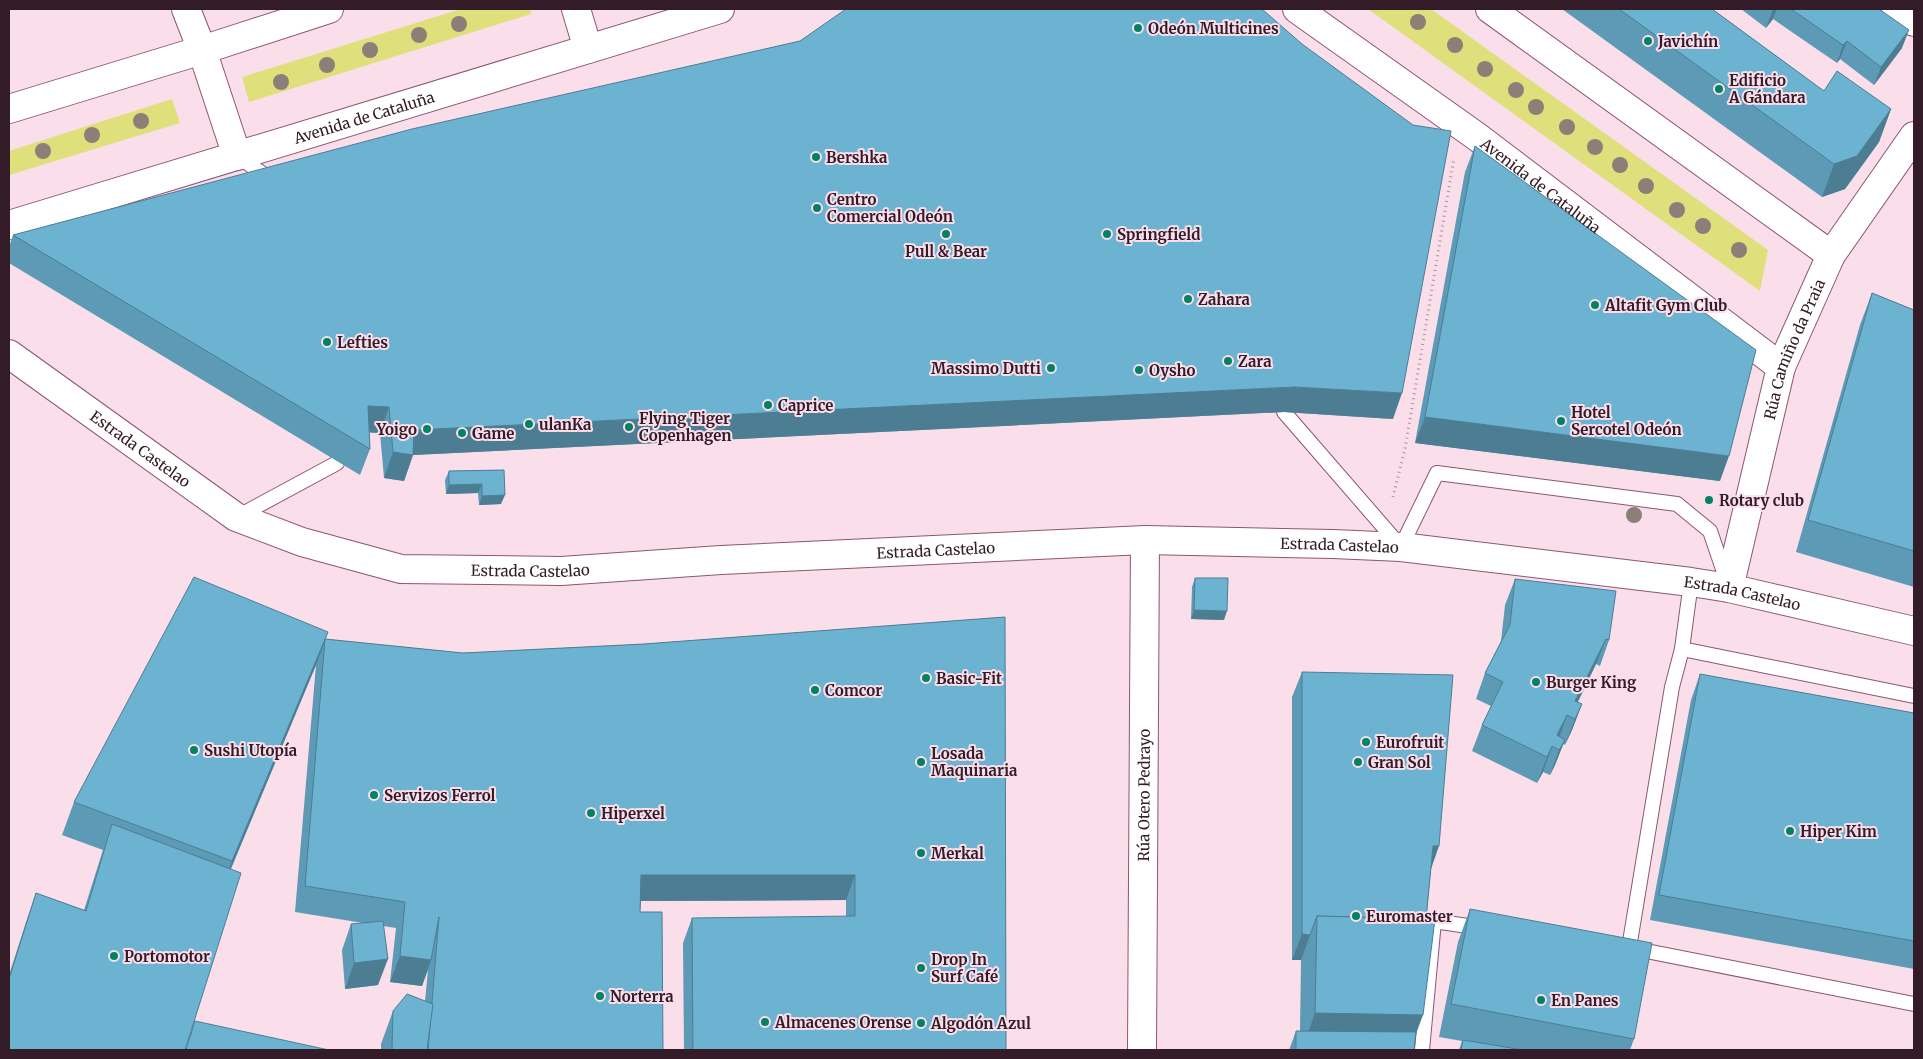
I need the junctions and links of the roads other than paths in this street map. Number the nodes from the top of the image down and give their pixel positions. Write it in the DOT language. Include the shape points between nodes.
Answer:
graph roads {
  1 [pos="186,9"];
  2 [pos="329,9"];
  3 [pos="576,9"];
  4 [pos="720,9"];
  5 [pos="1297,9"];
  6 [pos="1490,9"];
  7 [pos="1896,9"];
  8 [pos="1914,22"];
  9 [pos="588,49"];
  10 [pos="202,50"];
  11 [pos="9,109"];
  12 [pos="1914,136"];
  13 [pos="236,156"];
  14 [pos="284,171"];
  15 [pos="9,226"];
  16 [pos="1831,255"];
  17 [pos="9,354"];
  18 [pos="1781,368"];
  19 [pos="1284,412"];
  20 [pos="337,463"];
  21 [pos="236,517"];
  22 [pos="1145,540"];
  23 [pos="1401,547"];
  24 [pos="1691,582"];
  25 [pos="1730,588"];
  26 [pos="1914,631"];
  27 [pos="1682,649"];
  28 [pos="1914,696"];
  29 [pos="1493,929"];
  30 [pos="1914,1004"];
  31 [pos="1142,1050"];
  32 [pos="1422,1050"];
  1 -- 10 [label="street"];
  2 -- 10 [label="street"];
  3 -- 9 [label="street"];
  4 -- 9 [label="street, Avenida de Cataluña"];
  5 -- 18 [label="street, Avenida de Cataluña"];
  6 -- 16 [label="street"];
  7 -- 8 [label="street"];
  9 -- 13 [label="street, Avenida de Cataluña"];
  10 -- 11 [label="street"];
  10 -- 13 [label="street"];
  12 -- 16 [label="street, Rúa Camiño da Praia"];
  13 -- 14 [label="lane" via="266,176"];
  13 -- 15 [label="street, Avenida de Cataluña"];
  16 -- 18 [label="street, Rúa Camiño da Praia"];
  17 -- 21 [label="street, Estrada Castelao"];
  18 -- 25 [label="street, Rúa Camiño da Praia"];
  19 -- 23 [label="lane"];
  20 -- 21 [label="lane"];
  21 -- 22 [label="street, Estrada Castelao" via="302,542 401,569 561,571 721,560"];
  22 -- 23 [label="street, Estrada Castelao"];
  22 -- 31 [label="street, Rúa Otero Pedrayo"];
  23 -- 24 [label="street, Estrada Castelao"];
  23 -- 25 [label="lane" via="1437,473 1677,504 1710,531"];
  24 -- 25 [label="street, Estrada Castelao"];
  24 -- 27 [label="lane"];
  25 -- 26 [label="street, Estrada Castelao"];
  27 -- 28 [label="lane"];
  27 -- 30 [label="lane" via="1672,687 1624,947"];
  29 -- 32 [label="lane" via="1434,921"];
}
